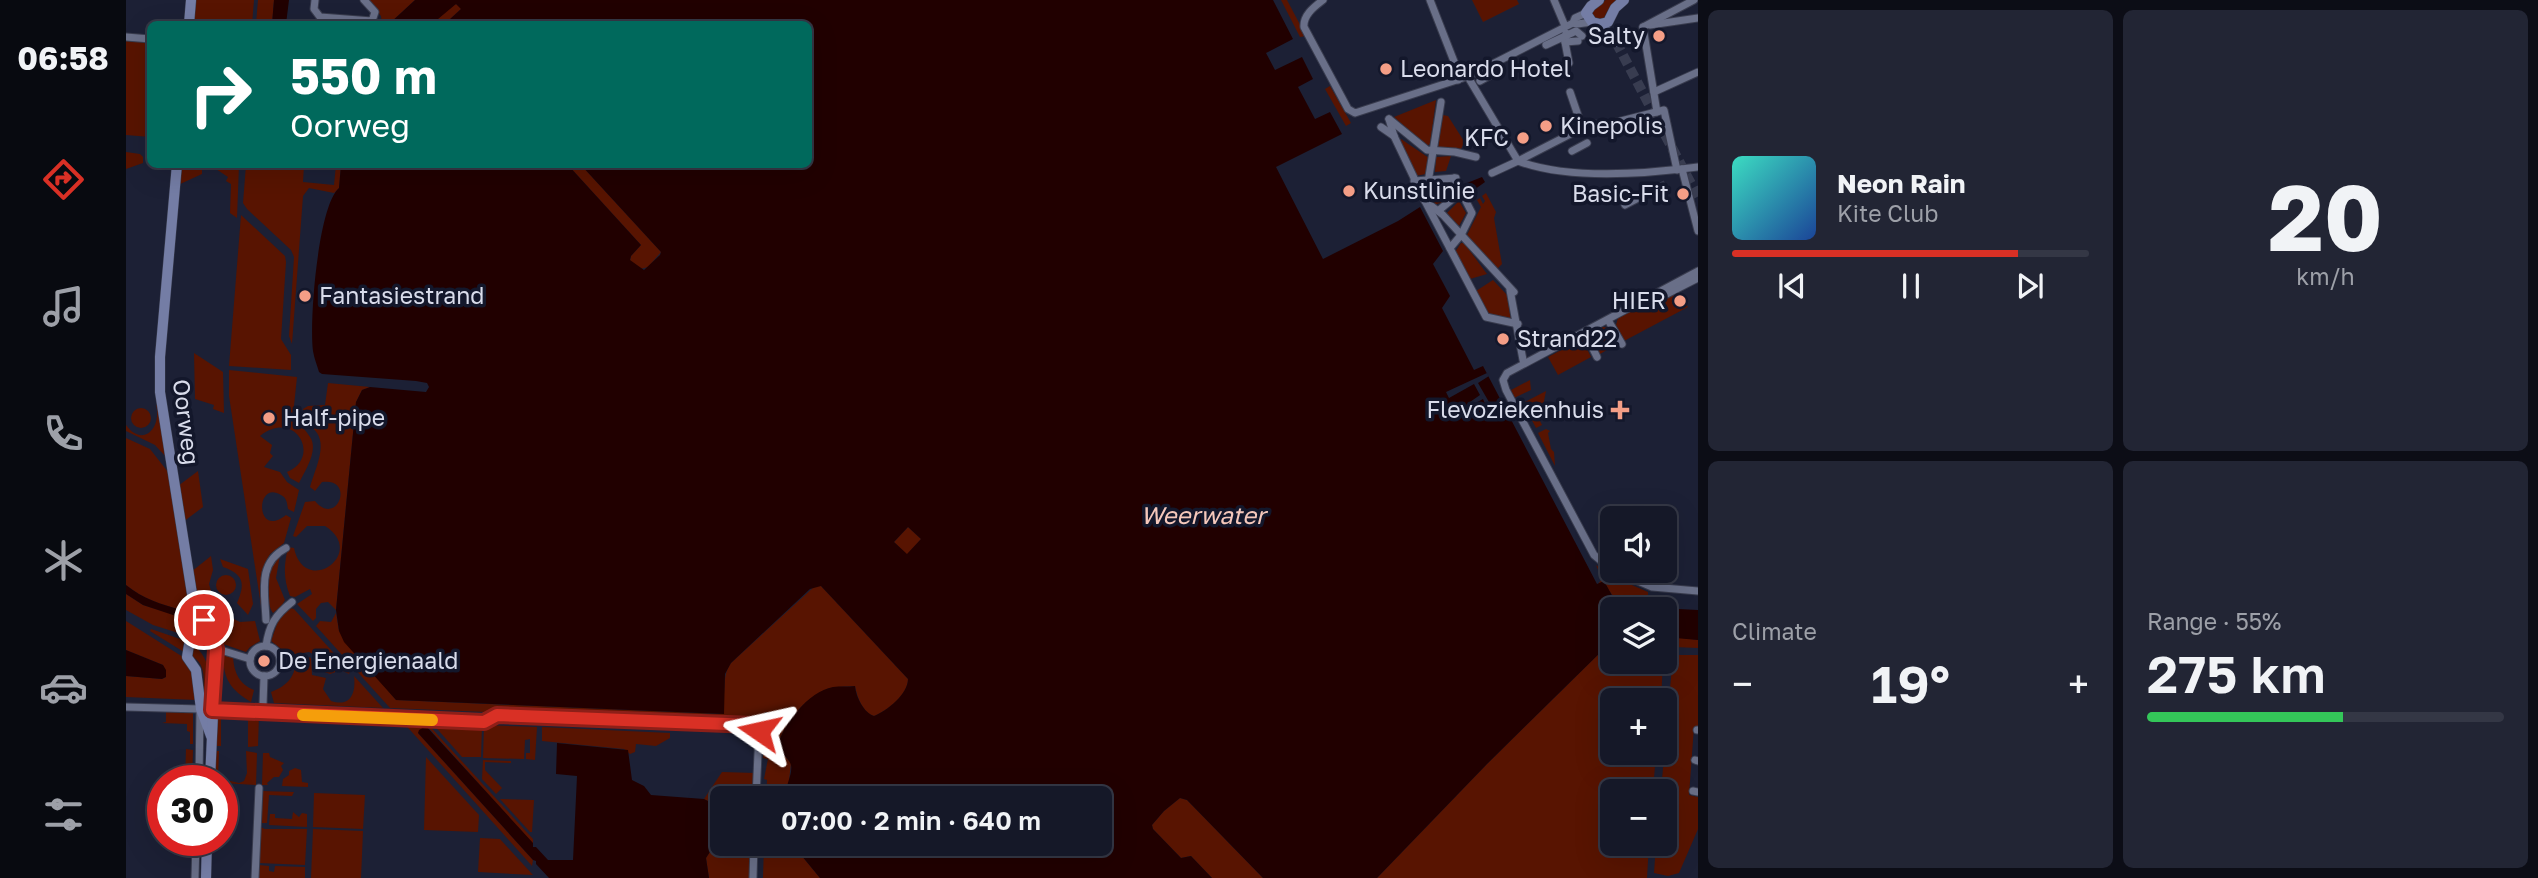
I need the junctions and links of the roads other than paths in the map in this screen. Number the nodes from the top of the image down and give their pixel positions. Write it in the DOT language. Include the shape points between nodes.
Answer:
graph roads {
  1 [pos="191,0"];
  2 [pos="315,0"];
  3 [pos="364,0"];
  4 [pos="1323,0"];
  5 [pos="1430,0"];
  6 [pos="1554,0"];
  7 [pos="1600,0"];
  8 [pos="1624,0"];
  9 [pos="1693,0"];
  10 [pos="1698,18"];
  11 [pos="1597,20"];
  12 [pos="189,21"];
  13 [pos="1568,27"];
  14 [pos="1643,27"];
  15 [pos="126,37"];
  16 [pos="147,39"];
  17 [pos="1565,43"];
  18 [pos="1546,45"];
  19 [pos="1569,63"];
  20 [pos="1698,72"];
  21 [pos="1489,76"];
  22 [pos="1468,77"];
  23 [pos="1458,80"];
  24 [pos="1480,81"];
  25 [pos="1570,92"];
  26 [pos="1654,92"];
  27 [pos="1441,102"];
  28 [pos="1657,112"];
  29 [pos="1381,127"];
  30 [pos="1584,127"];
  31 [pos="1394,135"];
  32 [pos="1587,143"];
  33 [pos="1572,151"];
  34 [pos="1433,152"];
  35 [pos="1476,157"];
  36 [pos="1518,161"];
  37 [pos="1698,167"];
  38 [pos="177,168"];
  39 [pos="1679,169"];
  40 [pos="1492,173"];
  41 [pos="1429,179"];
  42 [pos="1414,181"];
  43 [pos="1461,192"];
  44 [pos="1650,192"];
  45 [pos="1425,201"];
  46 [pos="1625,205"];
  47 [pos="1438,211"];
  48 [pos="1697,228"];
  49 [pos="1461,235"];
  50 [pos="1450,248"];
  51 [pos="1698,271"];
  52 [pos="1698,278"];
  53 [pos="1656,293"];
  54 [pos="1608,320"];
  55 [pos="1517,324"];
  56 [pos="1585,332"];
  57 [pos="1622,344"];
  58 [pos="1597,357"];
  59 [pos="1523,360"];
  60 [pos="286,548"];
  61 [pos="1600,560"];
  62 [pos="1642,583"];
  63 [pos="1698,591"];
  64 [pos="193,600"];
  65 [pos="292,602"];
  66 [pos="266,620"];
  67 [pos="191,631"];
  68 [pos="213,637"];
  69 [pos="267,646"];
  70 [pos="224,651"];
  71 [pos="250,659"];
  72 [pos="264,676"];
  73 [pos="262,705"];
  74 [pos="200,706"];
  75 [pos="126,707"];
  76 [pos="212,707"];
  77 [pos="206,724"];
  78 [pos="200,735"];
  79 [pos="211,736"];
  80 [pos="199,765"];
  81 [pos="210,765"];
  82 [pos="756,786"];
  83 [pos="259,788"];
  84 [pos="196,856"];
  85 [pos="207,856"];
  86 [pos="754,856"];
  87 [pos="195,878"];
  88 [pos="206,878"];
  89 [pos="255,878"];
  90 [pos="753,878"];
  1 -- 12 [label="street"];
  2 -- 3 [label="street" via="314,9 320,16 372,21 375,12"];
  4 -- 23 [label="street" via="1308,14 1304,27 1354,113"];
  5 -- 23 [label="street"];
  6 -- 13 [label="street"];
  7 -- 11 [label="street" via="1591,6"];
  8 -- 11 [label="street"];
  9 -- 14 [label="street"];
  10 -- 14 [label="street"];
  11 -- 13 [label="street" via="1575,18"];
  13 -- 17 [label="street"];
  13 -- 17 [label="street" via="1576,30 1580,39"];
  13 -- 18 [label="street"];
  13 -- 22 [label="street"];
  14 -- 26 [label="street"];
  15 -- 16 [label="street"];
  17 -- 19 [label="street"];
  20 -- 26 [label="street"];
  21 -- 24 [label="street"];
  22 -- 23 [label="street"];
  22 -- 36 [label="street"];
  25 -- 30 [label="street"];
  26 -- 28 [label="street"];
  27 -- 34 [label="street"];
  28 -- 30 [label="street"];
  28 -- 39 [label="street" via="1664,110"];
  29 -- 31 [label="street"];
  30 -- 36 [label="street"];
  31 -- 34 [label="street" via="1389,118"];
  31 -- 42 [label="street"];
  32 -- 33 [label="street"];
  34 -- 35 [label="street"];
  34 -- 41 [label="street"];
  36 -- 39 [label="street" via="1541,170 1590,173"];
  36 -- 40 [label="street"];
  37 -- 39 [label="street"];
  38 -- 64 [label="street, Oorweg" via="160,392"];
  39 -- 48 [label="street"];
  41 -- 42 [label="street"];
  41 -- 43 [label="street" via="1456,178"];
  41 -- 45 [label="street"];
  42 -- 45 [label="street"];
  43 -- 47 [label="street"];
  43 -- 49 [label="street" via="1472,213"];
  44 -- 46 [label="street"];
  45 -- 47 [label="street"];
  45 -- 50 [label="street"];
  47 -- 49 [label="street"];
  49 -- 50 [label="street"];
  49 -- 55 [label="street" via="1512,291"];
  50 -- 55 [label="street" via="1486,317"];
  51 -- 53 [label="street"];
  52 -- 53 [label="street" via="1667,294"];
  53 -- 54 [label="street"];
  54 -- 56 [label="street"];
  54 -- 57 [label="street"];
  55 -- 59 [label="street"];
  56 -- 58 [label="street"];
  56 -- 61 [label="street" via="1507,373 1503,380"];
  60 -- 66 [label="street" via="267,565"];
  62 -- 63 [label="street"];
  64 -- 67 [label="street, Oorweg"];
  64 -- 68 [label="street, Oorweg"];
  65 -- 66 [label="street"];
  66 -- 69 [label="street"];
  67 -- 68 [label="street"];
  67 -- 74 [label="street, Oorweg" via="187,657 196,670"];
  68 -- 76 [label="street, Oorweg"];
  69 -- 71 [label="street" via="256,649"];
  69 -- 72 [label="street" via="278,653 279,664 274,673"];
  70 -- 71 [label="street"];
  71 -- 72 [label="street" via="254,671"];
  72 -- 73 [label="street"];
  74 -- 75 [label="street"];
  74 -- 77 [label="street, Oorweg"];
  74 -- 78 [label="street"];
  76 -- 77 [label="street"];
  76 -- 79 [label="street, Oorweg"];
  76 -- 82 [label="street" via="484,722 497,715 753,725 757,727"];
  77 -- 78 [label="street"];
  77 -- 79 [label="street, Oorweg"];
  78 -- 80 [label="street"];
  79 -- 81 [label="street, Oorweg"];
  83 -- 89 [label="street"];
  84 -- 87 [label="street"];
  85 -- 88 [label="street"];
  86 -- 90 [label="street"];
}
